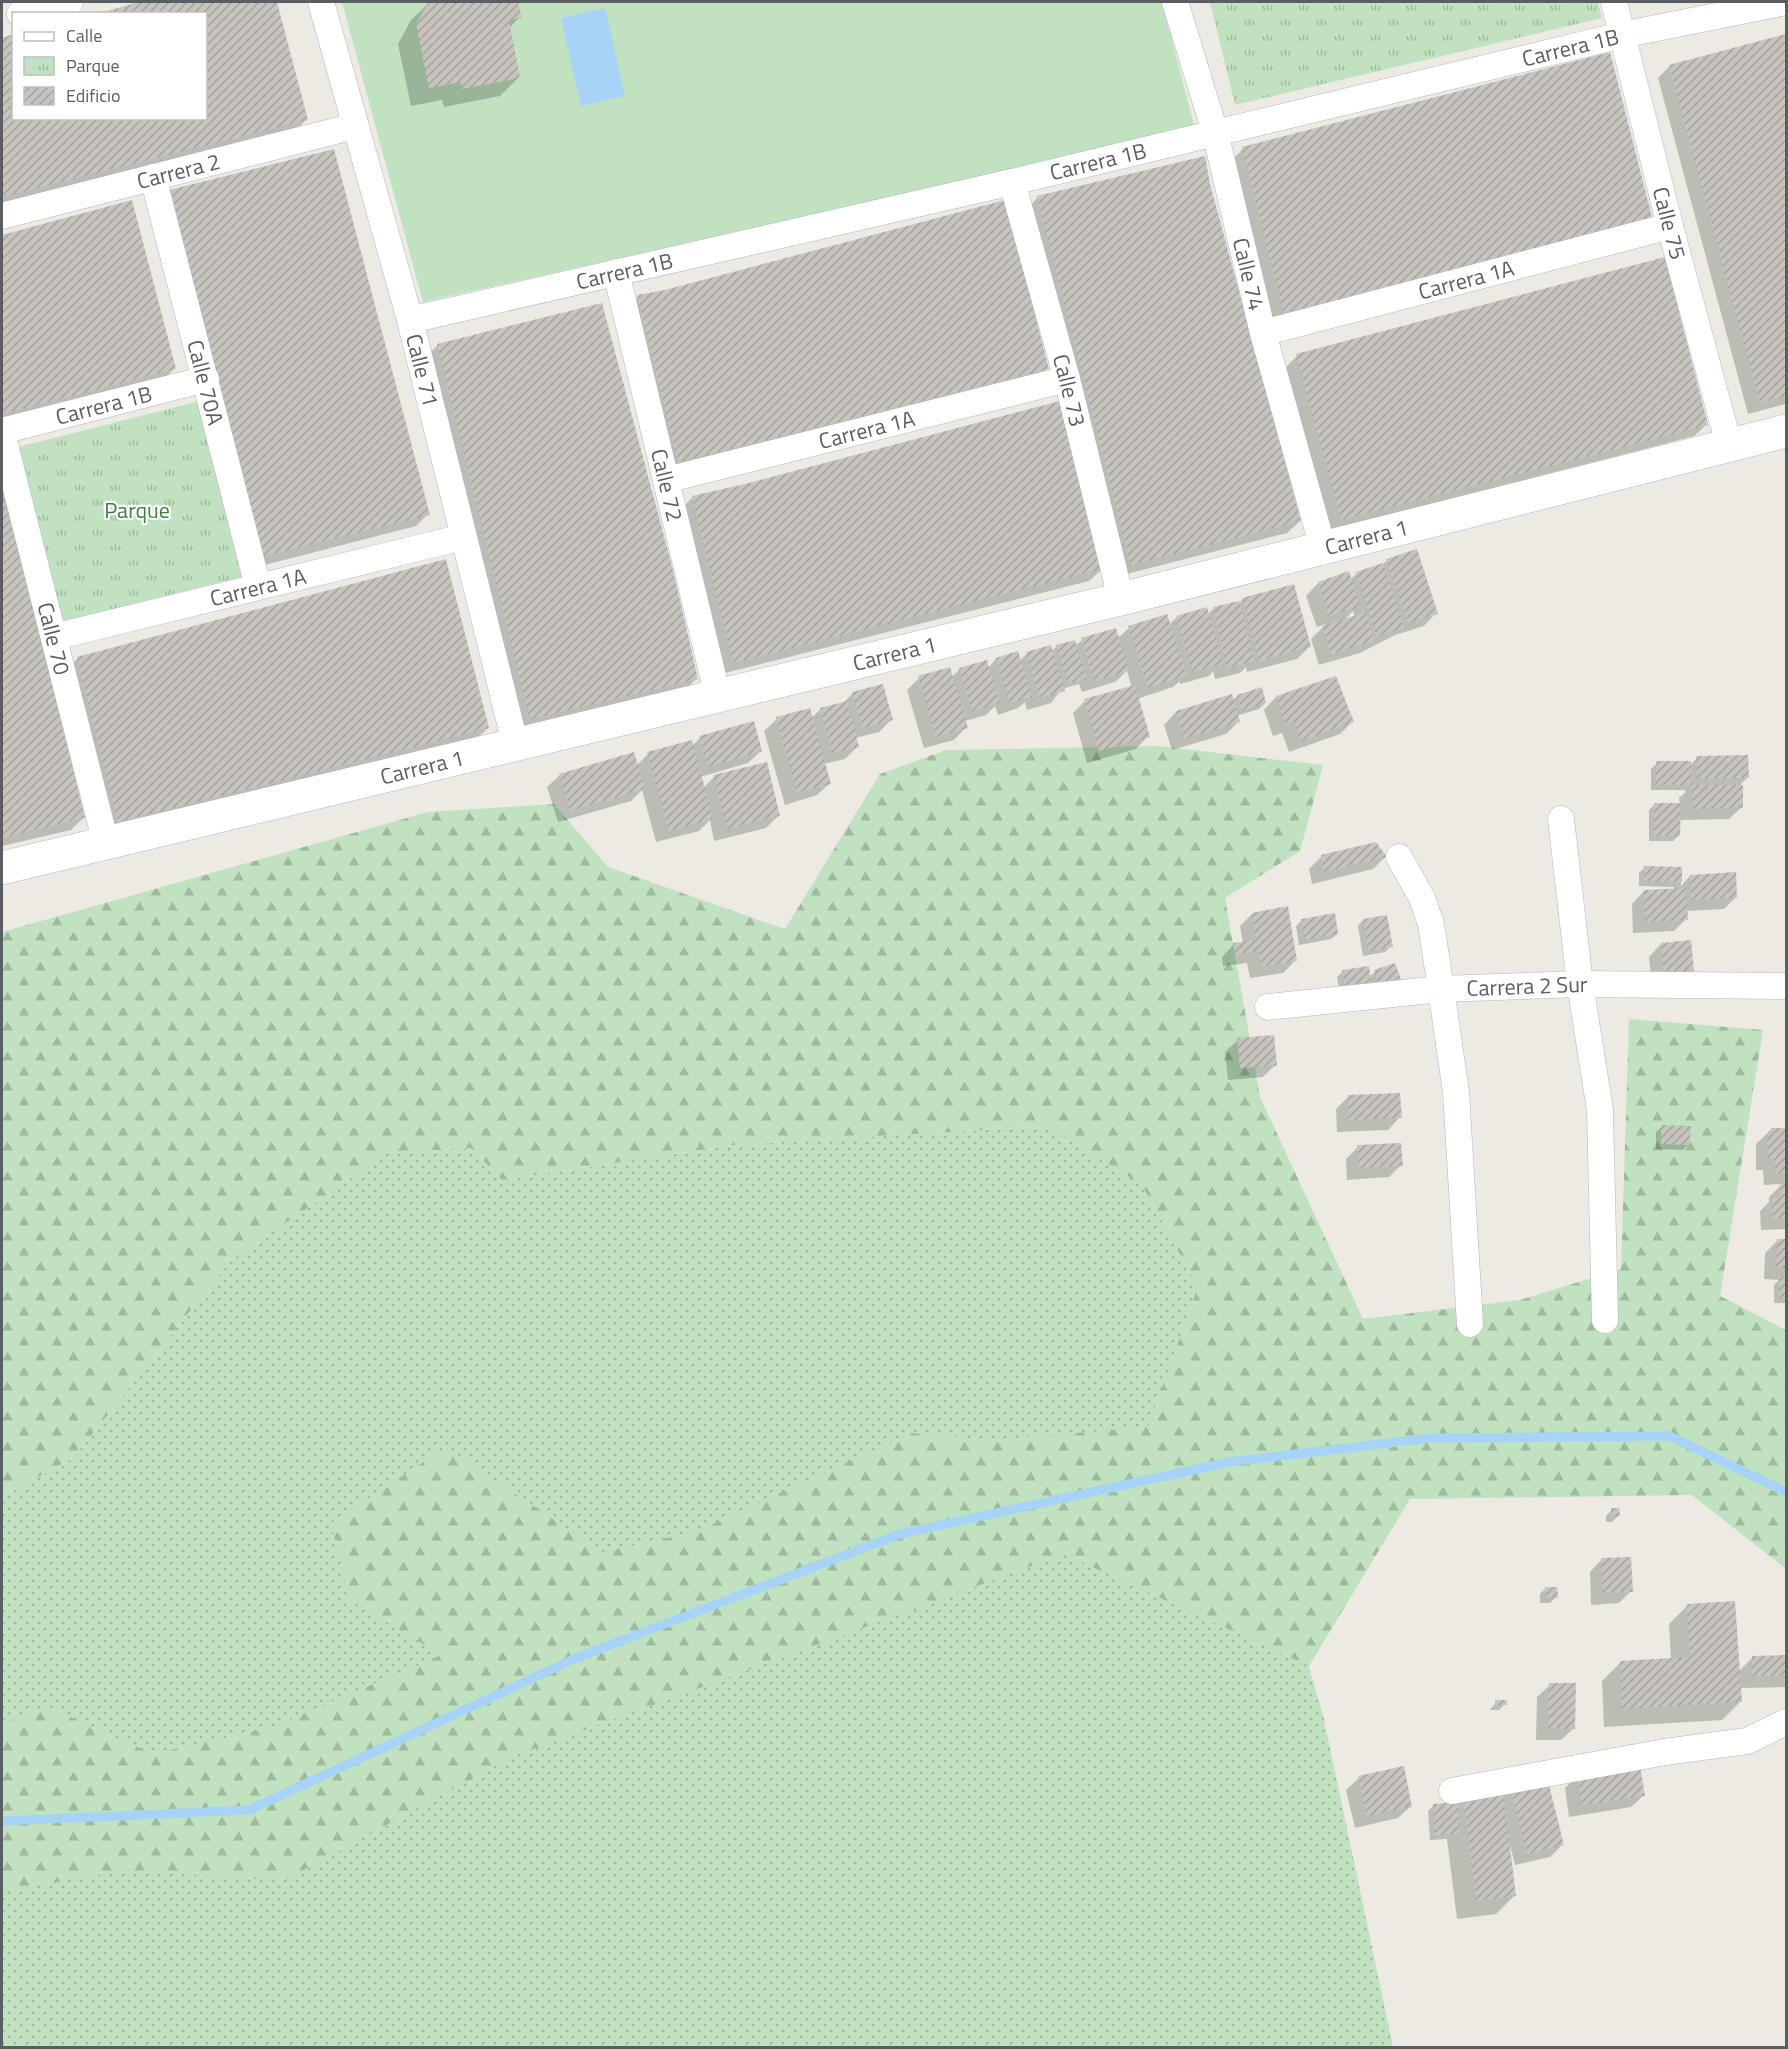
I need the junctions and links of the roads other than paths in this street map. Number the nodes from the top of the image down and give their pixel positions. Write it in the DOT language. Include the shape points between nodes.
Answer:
graph roads {
  1 [pos="70,2"];
  2 [pos="321,2"];
  3 [pos="1175,2"];
  4 [pos="1614,2"];
  5 [pos="1786,2"];
  6 [pos="28,12"];
  7 [pos="1622,35"];
  8 [pos="355,126"];
  9 [pos="1215,132"];
  10 [pos="153,177"];
  11 [pos="1012,182"];
  12 [pos="2,216"];
  13 [pos="1670,226"];
  14 [pos="616,272"];
  15 [pos="410,320"];
  16 [pos="1263,333"];
  17 [pos="206,379"];
  18 [pos="1066,379"];
  19 [pos="1786,431"];
  20 [pos="2,432"];
  21 [pos="1729,445"];
  22 [pos="666,480"];
  23 [pos="463,537"];
  24 [pos="1323,548"];
  25 [pos="258,587"];
  26 [pos="1121,599"];
  27 [pos="54,637"];
  28 [pos="718,696"];
  29 [pos="514,743"];
  30 [pos="1561,819"];
  31 [pos="106,844"];
  32 [pos="1399,857"];
  33 [pos="2,868"];
  34 [pos="1580,984"];
  35 [pos="1786,986"];
  36 [pos="1441,989"];
  37 [pos="1268,1007"];
  38 [pos="1605,1320"];
  39 [pos="1470,1324"];
  40 [pos="1786,1722"];
  41 [pos="1452,1791"];
  1 -- 6 [label="street"];
  2 -- 8 [label="street, Calle 71"];
  3 -- 9 [label="street, Calle 74"];
  4 -- 7 [label="street, Calle 75"];
  5 -- 7 [label="street, Carrera 1B"];
  7 -- 9 [label="street, Carrera 1B"];
  7 -- 13 [label="street, Calle 75"];
  8 -- 10 [label="street, Carrera 2"];
  8 -- 15 [label="street, Calle 71"];
  9 -- 11 [label="street, Carrera 1B"];
  9 -- 16 [label="street, Calle 74"];
  10 -- 12 [label="street, Carrera 2"];
  10 -- 17 [label="street, Calle 70A"];
  11 -- 14 [label="street, Carrera 1B"];
  11 -- 18 [label="street, Calle 73"];
  13 -- 16 [label="street, Carrera 1A"];
  13 -- 21 [label="street, Calle 75"];
  14 -- 15 [label="street, Carrera 1B"];
  14 -- 22 [label="street, Calle 72"];
  15 -- 23 [label="street, Calle 71"];
  16 -- 24 [label="street, Calle 74"];
  17 -- 20 [label="street, Carrera 1B"];
  17 -- 25 [label="street, Calle 70A"];
  18 -- 22 [label="street, Carrera 1A"];
  18 -- 26 [label="street, Calle 73"];
  19 -- 21 [label="street, Carrera 1"];
  20 -- 27 [label="street, Calle 70"];
  21 -- 24 [label="street, Carrera 1"];
  22 -- 28 [label="street, Calle 72"];
  23 -- 25 [label="street, Carrera 1A"];
  23 -- 29 [label="street, Calle 71"];
  24 -- 26 [label="street, Carrera 1"];
  25 -- 27 [label="street, Carrera 1A"];
  26 -- 28 [label="street, Carrera 1"];
  27 -- 31 [label="street, Calle 70"];
  28 -- 29 [label="street, Carrera 1"];
  29 -- 31 [label="street, Carrera 1"];
  30 -- 34 [label="street"];
  31 -- 33 [label="street, Carrera 1"];
  32 -- 36 [label="street" via="1422,898 1431,924"];
  34 -- 35 [label="street, Carrera 2 Sur"];
  34 -- 36 [label="street, Carrera 2 Sur"];
  34 -- 38 [label="street" via="1600,1110"];
  36 -- 37 [label="street, Carrera 2 Sur"];
  36 -- 39 [label="street" via="1456,1092"];
  40 -- 41 [label="street" via="1747,1741"];
}
